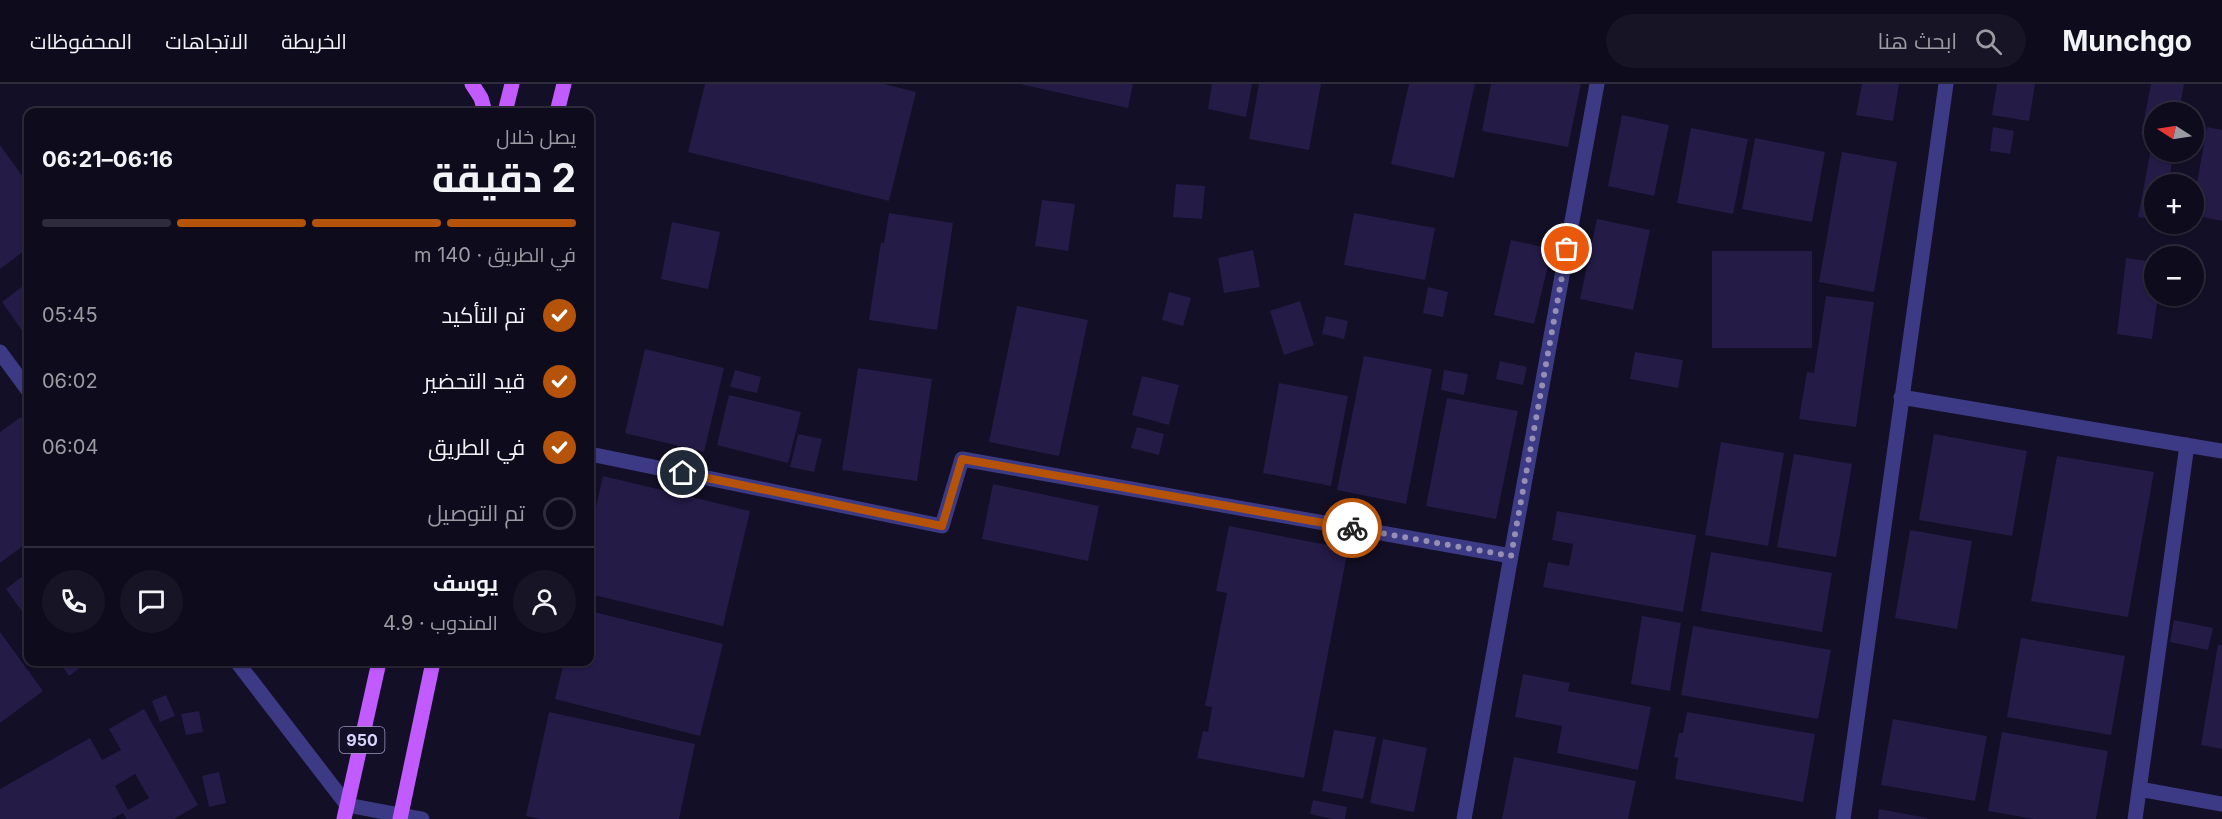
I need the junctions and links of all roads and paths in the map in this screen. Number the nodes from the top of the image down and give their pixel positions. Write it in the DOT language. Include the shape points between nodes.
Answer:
graph roads {
  1 [pos="472,84"];
  2 [pos="512,84"];
  3 [pos="564,84"];
  4 [pos="1598,84"];
  5 [pos="1946,84"];
  6 [pos="484,108"];
  7 [pos="506,108"];
  8 [pos="558,108"];
  9 [pos="2,359"];
  10 [pos="24,385"];
  11 [pos="1901,397"];
  12 [pos="2187,445"];
  13 [pos="2222,451"];
  14 [pos="594,455"];
  15 [pos="1511,556"];
  16 [pos="240,666"];
  17 [pos="378,666"];
  18 [pos="433,666"];
  19 [pos="2139,789"];
  20 [pos="2222,804"];
  21 [pos="346,812"];
  22 [pos="401,817"];
  23 [pos="422,819"];
  24 [pos="1464,819"];
  25 [pos="1843,819"];
  26 [pos="2135,819"];
  1 -- 6 [label="main road"];
  2 -- 7 [label="main road"];
  3 -- 8 [label="main road"];
  4 -- 15 [label="street"];
  5 -- 11 [label="street"];
  9 -- 10 [label="street"];
  11 -- 12 [label="street"];
  11 -- 25 [label="street"];
  12 -- 13 [label="street"];
  12 -- 19 [label="street"];
  14 -- 15 [label="street" via="942,526 962,459"];
  15 -- 24 [label="street"];
  16 -- 21 [label="street"];
  17 -- 21 [label="main road, 950 / 950"];
  18 -- 22 [label="main road"];
  19 -- 20 [label="street"];
  19 -- 26 [label="street"];
  21 -- 22 [label="street"];
  22 -- 23 [label="street"];
}
